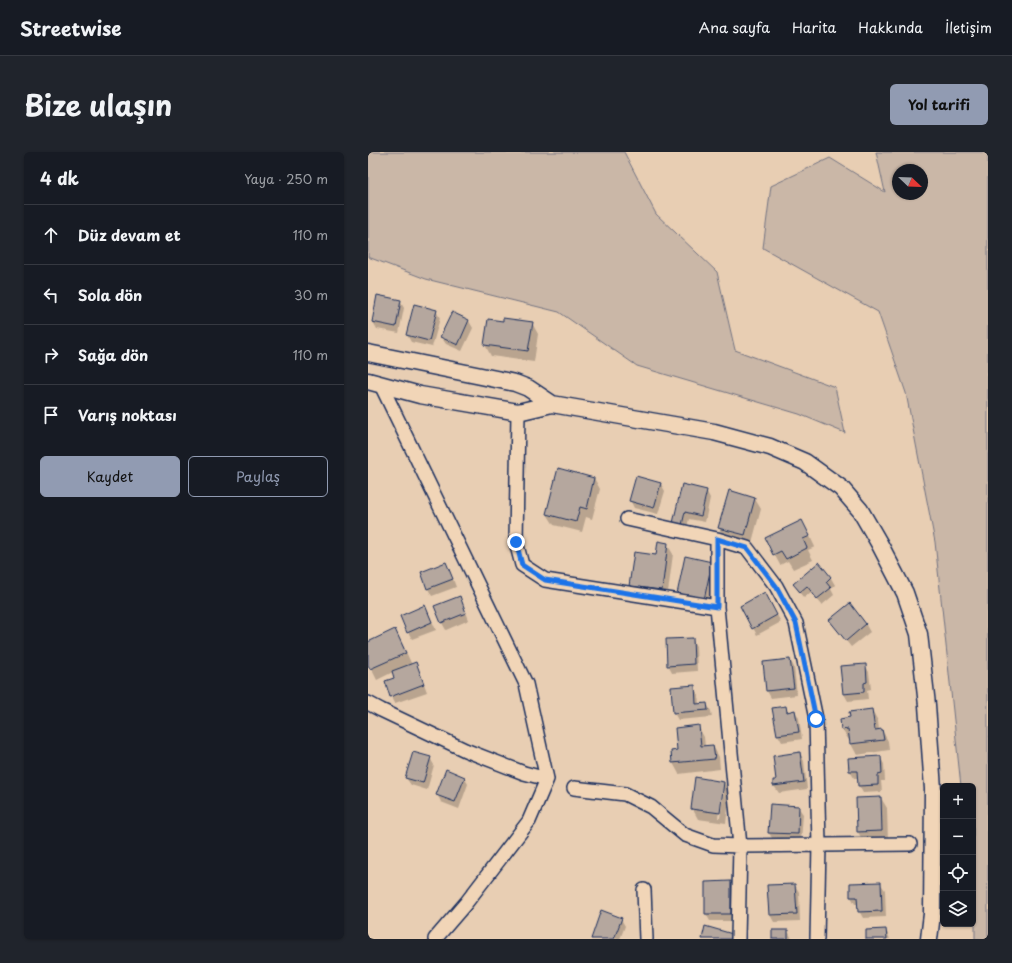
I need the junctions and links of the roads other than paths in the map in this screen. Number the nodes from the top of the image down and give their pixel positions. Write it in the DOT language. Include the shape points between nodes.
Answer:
graph roads {
  1 [pos="368,353"];
  2 [pos="374,383"];
  3 [pos="552,404"];
  4 [pos="518,412"];
  5 [pos="627,519"];
  6 [pos="717,539"];
  7 [pos="717,607"];
  8 [pos="368,703"];
  9 [pos="547,780"];
  10 [pos="574,788"];
  11 [pos="910,844"];
  12 [pos="819,845"];
  13 [pos="740,846"];
  14 [pos="644,890"];
  15 [pos="435,939"];
  16 [pos="646,939"];
  17 [pos="738,939"];
  18 [pos="817,939"];
  19 [pos="929,939"];
  1 -- 3 [label="street" via="515,383 528,388"];
  2 -- 4 [label="street" via="420,395"];
  2 -- 9 [label="street" via="526,684"];
  3 -- 4 [label="street"];
  3 -- 19 [label="street" via="714,432 770,447 805,462 841,488 860,510 905,594 919,634 933,789 932,914"];
  4 -- 7 [label="street" via="516,542 522,565 545,580"];
  5 -- 6 [label="street"];
  6 -- 7 [label="street"];
  6 -- 12 [label="street" via="747,548 776,586 796,623 816,719"];
  7 -- 13 [label="street"];
  8 -- 9 [label="street" via="464,750"];
  9 -- 15 [label="street" via="529,821"];
  10 -- 13 [label="street" via="624,794 651,807 685,835 713,845"];
  11 -- 12 [label="street"];
  12 -- 13 [label="street"];
  12 -- 18 [label="street"];
  13 -- 17 [label="street"];
  14 -- 16 [label="street"];
}
